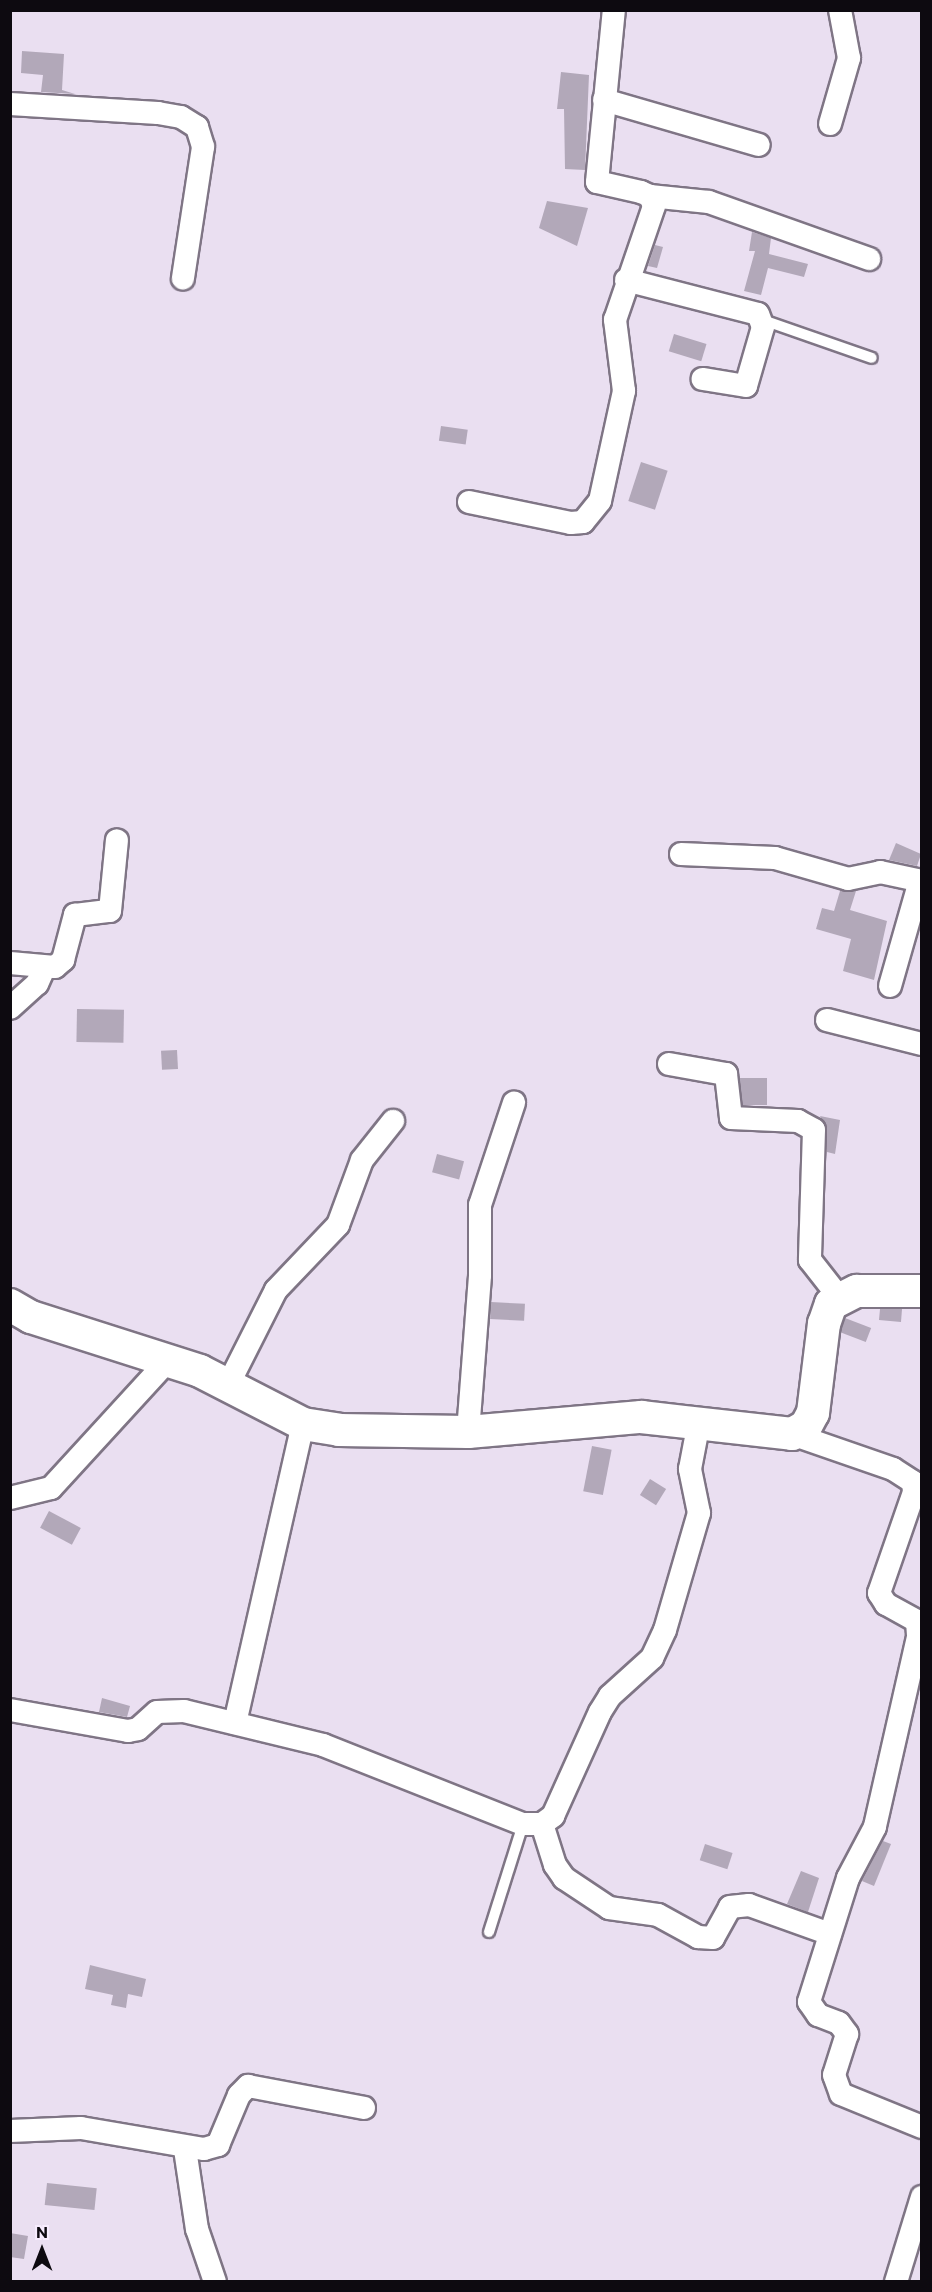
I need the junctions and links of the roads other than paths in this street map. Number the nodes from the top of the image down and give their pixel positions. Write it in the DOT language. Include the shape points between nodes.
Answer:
graph roads {
  1 [pos="614,10"];
  2 [pos="840,10"];
  3 [pos="604,100"];
  4 [pos="10,104"];
  5 [pos="830,124"];
  6 [pos="759,145"];
  7 [pos="650,196"];
  8 [pos="869,259"];
  9 [pos="183,278"];
  10 [pos="626,279"];
  11 [pos="763,320"];
  12 [pos="872,358"];
  13 [pos="703,379"];
  14 [pos="469,502"];
  15 [pos="117,840"];
  16 [pos="681,854"];
  17 [pos="921,881"];
  18 [pos="10,963"];
  19 [pos="44,968"];
  20 [pos="890,986"];
  21 [pos="10,1008"];
  22 [pos="826,1020"];
  23 [pos="921,1044"];
  24 [pos="669,1064"];
  25 [pos="514,1103"];
  26 [pos="393,1121"];
  27 [pos="921,1291"];
  28 [pos="839,1297"];
  29 [pos="10,1305"];
  30 [pos="170,1359"];
  31 [pos="228,1385"];
  32 [pos="699,1422"];
  33 [pos="303,1424"];
  34 [pos="468,1432"];
  35 [pos="792,1434"];
  36 [pos="10,1498"];
  37 [pos="10,1710"];
  38 [pos="235,1723"];
  39 [pos="533,1824"];
  40 [pos="489,1932"];
  41 [pos="830,1934"];
  42 [pos="364,2108"];
  43 [pos="921,2127"];
  44 [pos="10,2131"];
  45 [pos="185,2149"];
  46 [pos="921,2197"];
  47 [pos="215,2282"];
  48 [pos="896,2282"];
  1 -- 3 [label="street"];
  2 -- 5 [label="street" via="849,58"];
  3 -- 6 [label="street"];
  3 -- 7 [label="street" via="597,182"];
  4 -- 9 [label="street" via="158,113 181,117 197,127 203,147"];
  7 -- 8 [label="street" via="709,202"];
  7 -- 10 [label="street" via="650,219"];
  10 -- 11 [label="street" via="758,314"];
  10 -- 14 [label="street" via="613,333 624,391 622,407 594,514 583,522 571,523"];
  11 -- 12 [label="lane"];
  11 -- 13 [label="street" via="746,386"];
  15 -- 19 [label="street" via="110,912 75,915 63,960"];
  16 -- 17 [label="street" via="776,858 848,879 880,872"];
  17 -- 20 [label="street"];
  18 -- 19 [label="street"];
  19 -- 21 [label="street" via="37,984"];
  22 -- 23 [label="street"];
  24 -- 28 [label="street" via="726,1074 731,1118 798,1121 814,1130 810,1260"];
  25 -- 34 [label="street" via="480,1205 480,1275"];
  26 -- 31 [label="street" via="362,1160 338,1225 276,1290"];
  27 -- 28 [label="street" via="857,1291"];
  28 -- 35 [label="street" via="831,1304 824,1324 813,1413 806,1426"];
  29 -- 30 [label="street" via="65,1329"];
  30 -- 31 [label="street"];
  30 -- 36 [label="street" via="51,1488 34,1496"];
  31 -- 33 [label="street"];
  32 -- 34 [label="street" via="641,1417 583,1419"];
  32 -- 35 [label="street"];
  32 -- 39 [label="street" via="690,1469 699,1513 665,1630 652,1658 610,1696 600,1712 553,1816"];
  33 -- 34 [label="street" via="339,1430"];
  33 -- 38 [label="street"];
  35 -- 41 [label="street" via="905,1475 914,1492 879,1593 886,1604 917,1621 918,1637 875,1827 848,1878"];
  37 -- 38 [label="street" via="128,1731 169,1709"];
  38 -- 39 [label="street" via="371,1761"];
  39 -- 40 [label="lane"];
  39 -- 41 [label="street" via="564,1878 609,1908 658,1916 698,1937 713,1938 730,1907 749,1905"];
  41 -- 43 [label="street" via="809,2002 818,2015 839,2023 848,2034 835,2086 842,2094"];
  42 -- 45 [label="street" via="248,2086 239,2094 218,2145"];
  44 -- 45 [label="street" via="81,2128"];
  45 -- 47 [label="street" via="197,2229"];
  46 -- 48 [label="street"];
}
